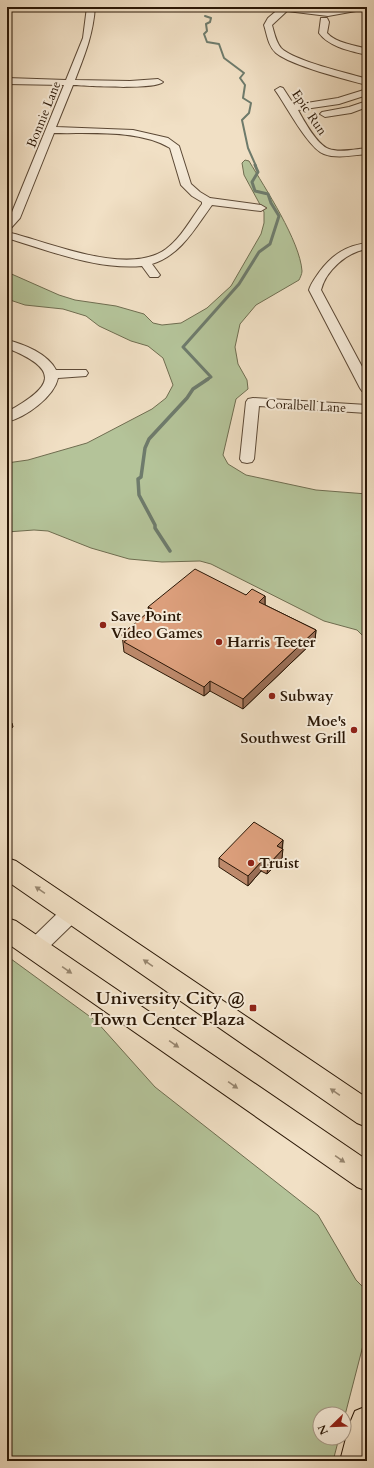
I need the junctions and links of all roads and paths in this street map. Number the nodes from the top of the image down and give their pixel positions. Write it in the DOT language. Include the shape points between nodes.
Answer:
graph roads {
  1 [pos="91,7"];
  2 [pos="367,7"];
  3 [pos="285,9"];
  4 [pos="326,17"];
  5 [pos="367,52"];
  6 [pos="7,81"];
  7 [pos="158,82"];
  8 [pos="367,82"];
  9 [pos="69,83"];
  10 [pos="280,90"];
  11 [pos="363,91"];
  12 [pos="367,104"];
  13 [pos="295,112"];
  14 [pos="50,130"];
  15 [pos="176,136"];
  16 [pos="164,140"];
  17 [pos="367,151"];
  18 [pos="207,201"];
  19 [pos="261,208"];
  20 [pos="7,226"];
  21 [pos="7,235"];
  22 [pos="367,246"];
  23 [pos="145,262"];
  24 [pos="154,275"];
  25 [pos="7,344"];
  26 [pos="81,373"];
  27 [pos="52,374"];
  28 [pos="367,388"];
  29 [pos="367,409"];
  30 [pos="7,418"];
  31 [pos="247,459"];
  32 [pos="7,868"];
  33 [pos="72,912"];
  34 [pos="7,929"];
  35 [pos="35,948"];
  36 [pos="367,1114"];
  37 [pos="367,1177"];
  38 [pos="367,1423"];
  39 [pos="357,1461"];
  1 -- 9 [label="street, Bonnie Lane" via="87,38"];
  2 -- 4 [label="street" via="346,10"];
  3 -- 4 [label="street"];
  3 -- 8 [label="street" via="268,25 275,46 280,52 294,59"];
  4 -- 5 [label="street" via="323,33 328,39"];
  6 -- 9 [label="street"];
  7 -- 9 [label="street"];
  9 -- 14 [label="street, Bonnie Lane"];
  10 -- 13 [label="street, Epic Run"];
  11 -- 13 [label="street"];
  12 -- 13 [label="street" via="351,110 313,115"];
  13 -- 17 [label="street, Epic Run" via="322,150 338,154"];
  14 -- 16 [label="street" via="144,135"];
  14 -- 20 [label="street, Bonnie Lane" via="15,218"];
  15 -- 16 [label="street"];
  16 -- 18 [label="street" via="177,150 186,185"];
  18 -- 19 [label="street"];
  18 -- 23 [label="street" via="172,250"];
  21 -- 23 [label="street" via="106,262"];
  22 -- 28 [label="street" via="340,254 329,265 315,290"];
  23 -- 24 [label="street"];
  25 -- 27 [label="street" via="37,357"];
  26 -- 27 [label="street"];
  27 -- 30 [label="street" via="52,382 42,395"];
  29 -- 31 [label="street, Coralbell Lane" via="253,402"];
  33 -- 32 [label="main road, one-way"];
  33 -- 35 [label="street"];
  36 -- 33 [label="main road, one-way"];
  34 -- 35 [label="main road"];
  35 -- 37 [label="main road, one-way"];
  38 -- 39 [label="main road"];
}
